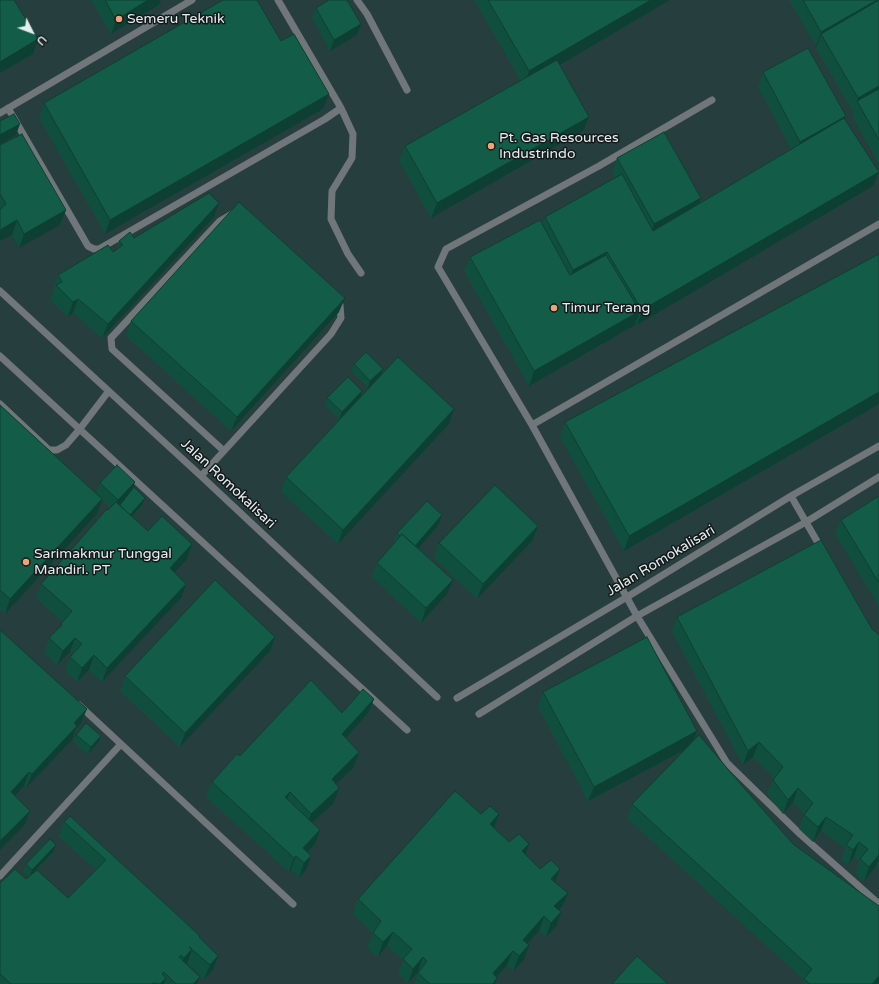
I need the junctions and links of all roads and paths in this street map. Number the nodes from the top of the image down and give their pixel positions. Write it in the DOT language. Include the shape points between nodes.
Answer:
graph roads {
  1 [pos="192,0"];
  2 [pos="278,0"];
  3 [pos="357,0"];
  4 [pos="407,90"];
  5 [pos="712,100"];
  6 [pos="8,108"];
  7 [pos="342,108"];
  8 [pos="0,113"];
  9 [pos="239,214"];
  10 [pos="879,224"];
  11 [pos="361,273"];
  12 [pos="0,291"];
  13 [pos="328,295"];
  14 [pos="0,356"];
  15 [pos="108,392"];
  16 [pos="0,404"];
  17 [pos="532,424"];
  18 [pos="79,430"];
  19 [pos="879,446"];
  20 [pos="224,451"];
  21 [pos="201,476"];
  22 [pos="879,477"];
  23 [pos="791,496"];
  24 [pos="806,522"];
  25 [pos="825,556"];
  26 [pos="627,597"];
  27 [pos="637,616"];
  28 [pos="438,697"];
  29 [pos="71,698"];
  30 [pos="457,698"];
  31 [pos="479,714"];
  32 [pos="407,730"];
  33 [pos="121,744"];
  34 [pos="0,876"];
  35 [pos="293,904"];
  36 [pos="879,904"];
  1 -- 6 [label="lane"];
  2 -- 7 [label="lane"];
  3 -- 4 [label="lane"];
  5 -- 17 [label="lane" via="446,249 438,267"];
  6 -- 7 [label="lane" via="88,246 94,249 99,249"];
  6 -- 8 [label="lane"];
  7 -- 11 [label="lane" via="353,134 352,158 332,191 331,219 348,254"];
  9 -- 20 [label="lane" via="233,214 220,221 111,338 112,350"];
  10 -- 17 [label="lane"];
  12 -- 15 [label="lane, Jalan Romokalisari"];
  13 -- 20 [label="lane" via="340,306 341,318 331,334"];
  14 -- 18 [label="lane"];
  15 -- 18 [label="lane"];
  15 -- 21 [label="lane, Jalan Romokalisari"];
  16 -- 18 [label="lane" via="49,450 66,445"];
  17 -- 26 [label="lane"];
  18 -- 32 [label="lane"];
  19 -- 23 [label="lane, Jalan Romokalisari"];
  20 -- 21 [label="lane"];
  21 -- 28 [label="lane, Jalan Romokalisari"];
  22 -- 24 [label="lane"];
  23 -- 24 [label="lane"];
  23 -- 26 [label="lane, Jalan Romokalisari"];
  24 -- 25 [label="lane"];
  24 -- 27 [label="lane"];
  26 -- 27 [label="lane"];
  26 -- 30 [label="lane, Jalan Romokalisari"];
  27 -- 31 [label="lane"];
  27 -- 36 [label="lane" via="727,763 800,834"];
  29 -- 33 [label="lane"];
  33 -- 34 [label="lane"];
  33 -- 35 [label="lane"];
}
